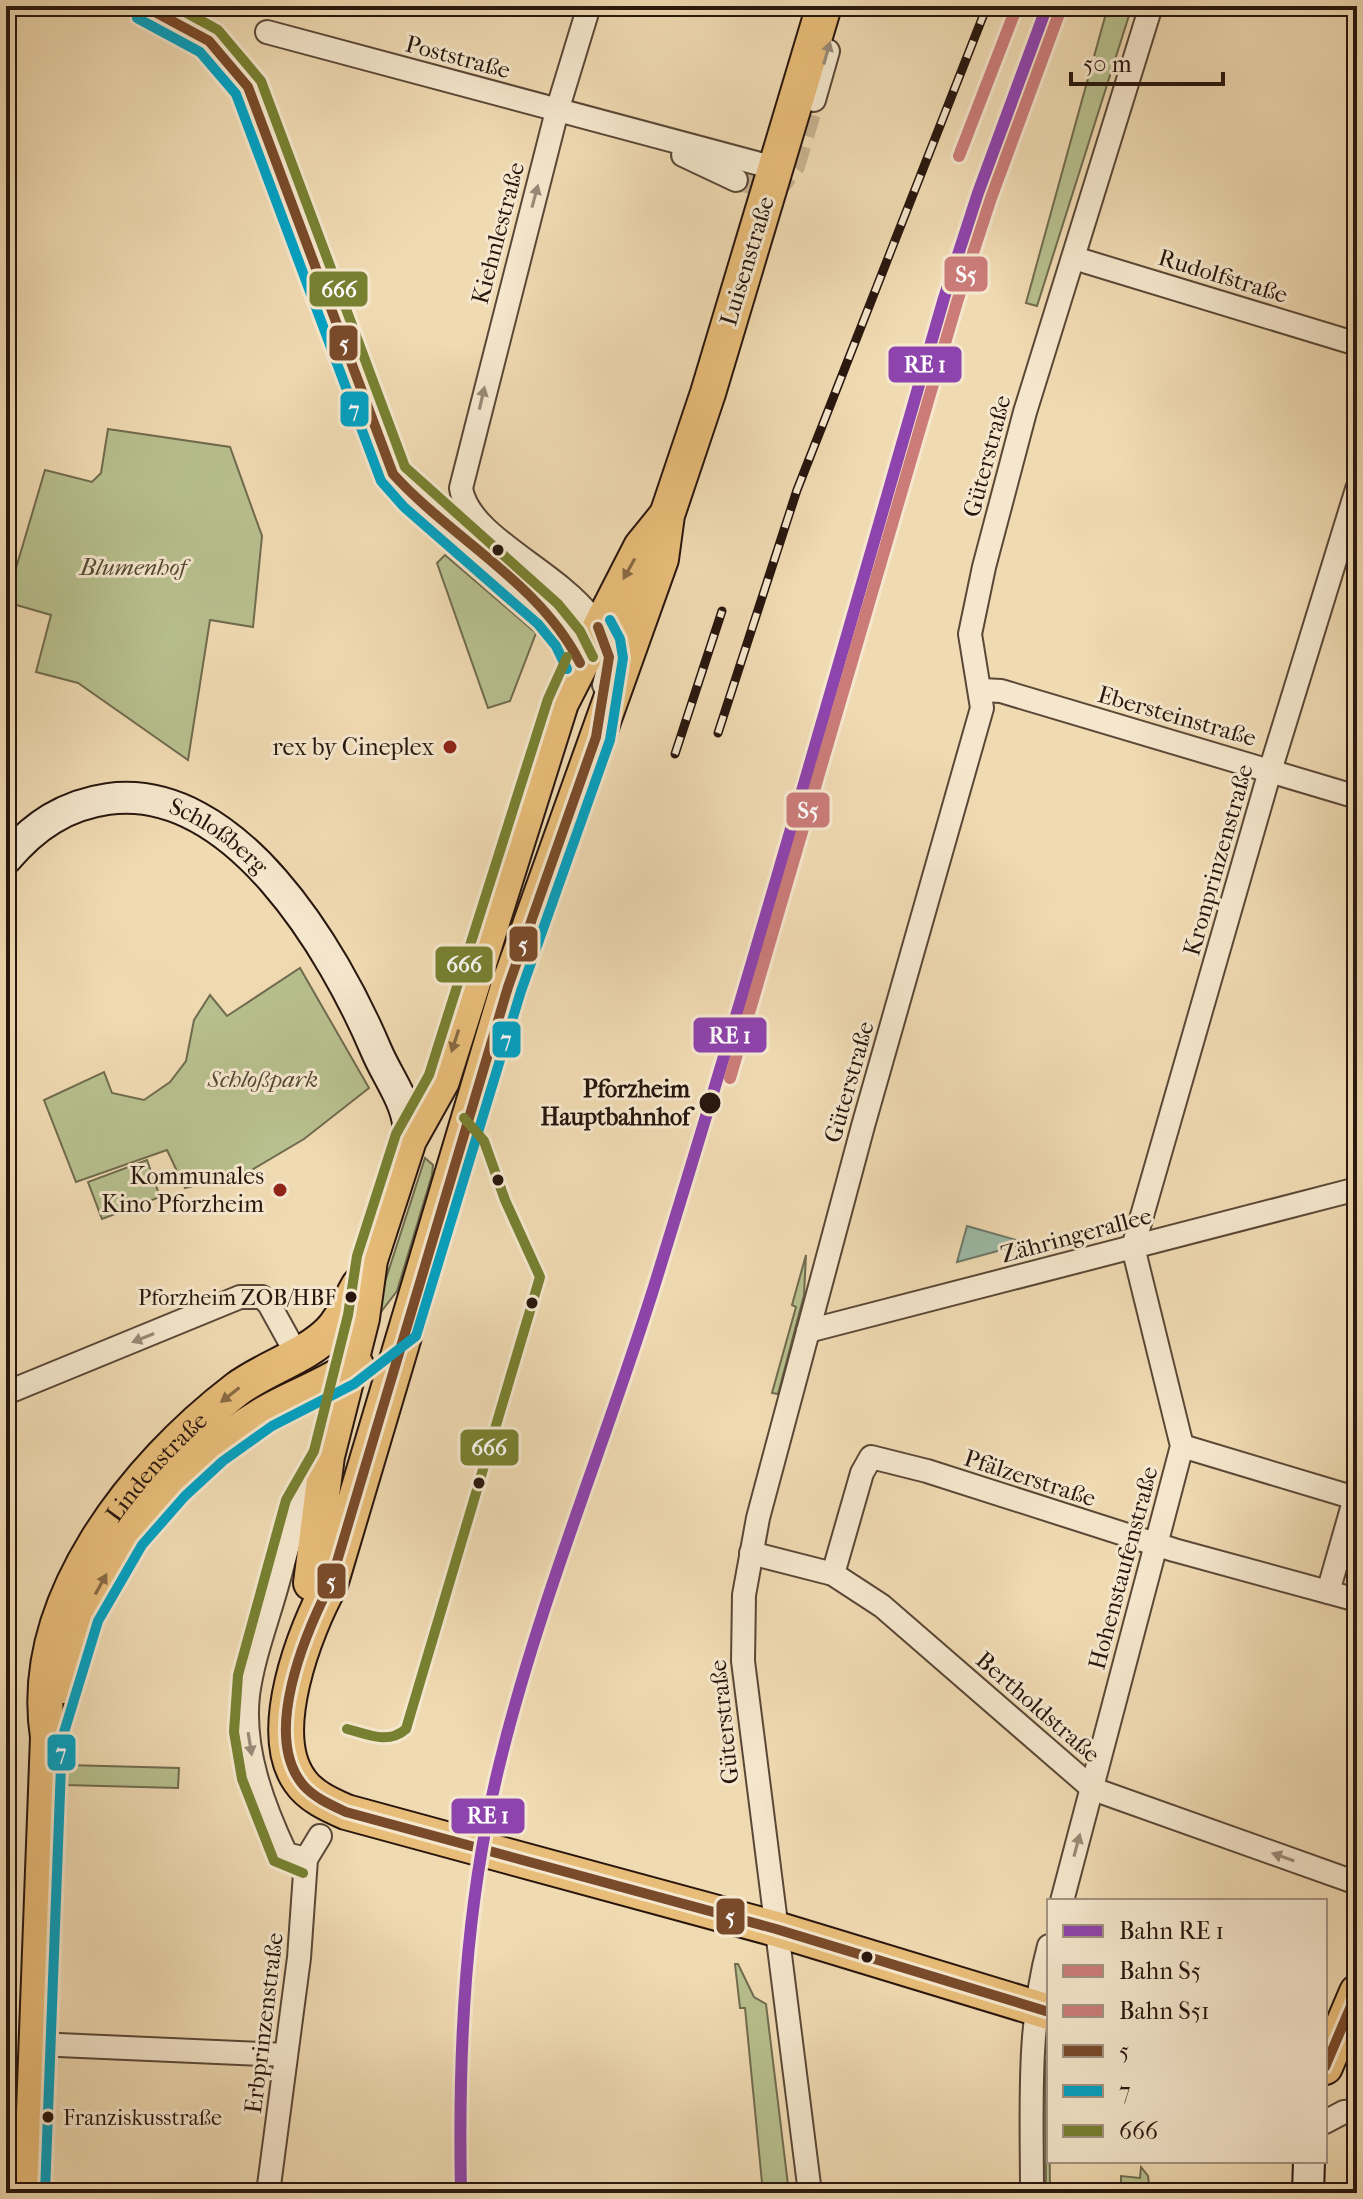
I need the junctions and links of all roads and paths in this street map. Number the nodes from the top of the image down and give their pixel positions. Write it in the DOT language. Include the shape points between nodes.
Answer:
graph roads {
  1 [pos="589,6"];
  2 [pos="824,6"];
  3 [pos="1151,6"];
  4 [pos="267,32"];
  5 [pos="814,100"];
  6 [pos="557,111"];
  7 [pos="635,133"];
  8 [pos="775,168"];
  9 [pos="736,180"];
  10 [pos="1074,258"];
  11 [pos="1357,344"];
  12 [pos="1357,489"];
  13 [pos="667,515"];
  14 [pos="436,516"];
  15 [pos="561,626"];
  16 [pos="598,627"];
  17 [pos="580,663"];
  18 [pos="982,690"];
  19 [pos="596,737"];
  20 [pos="1270,771"];
  21 [pos="1357,797"];
  22 [pos="6,859"];
  23 [pos="366,1024"];
  24 [pos="430,1102"];
  25 [pos="409,1140"];
  26 [pos="456,1156"];
  27 [pos="1357,1189"];
  28 [pos="1133,1247"];
  29 [pos="370,1260"];
  30 [pos="404,1330"];
  31 [pos="808,1331"];
  32 [pos="296,1353"];
  33 [pos="347,1372"];
  34 [pos="6,1393"];
  35 [pos="282,1404"];
  36 [pos="331,1438"];
  37 [pos="1182,1446"];
  38 [pos="367,1456"];
  39 [pos="1356,1495"];
  40 [pos="1155,1544"];
  41 [pos="751,1553"];
  42 [pos="833,1574"];
  43 [pos="1328,1592"];
  44 [pos="1357,1600"];
  45 [pos="312,1617"];
  46 [pos="48,1737"];
  47 [pos="1093,1789"];
  48 [pos="320,1836"];
  49 [pos="306,1859"];
  50 [pos="1357,1883"];
  51 [pos="1063,1899"];
  52 [pos="776,1929"];
  53 [pos="1047,1964"];
  54 [pos="1353,2000"];
  55 [pos="1042,2009"];
  56 [pos="1327,2042"];
  57 [pos="36,2044"];
  58 [pos="286,2055"];
  59 [pos="1327,2062"];
  60 [pos="1357,2111"];
  61 [pos="1327,2121"];
  62 [pos="1309,2163"];
  63 [pos="31,2193"];
  64 [pos="268,2193"];
  65 [pos="810,2193"];
  66 [pos="1032,2193"];
  67 [pos="1308,2193"];
  1 -- 6 [label="street, Kiehnlestraße"];
  5 -- 2 [label="street, one-way" via="832,37"];
  2 -- 8 [label="main road, Luisenstraße"];
  3 -- 10 [label="street, Güterstraße"];
  4 -- 6 [label="street, Poststraße"];
  6 -- 7 [label="street, Poststraße"];
  16 -- 6 [label="street, Kiehnlestraße, one-way" via="575,601 470,513 461,488"];
  7 -- 8 [label="street, Poststraße"];
  7 -- 9 [label="street, Poststraße"];
  8 -- 13 [label="main road, Luisenstraße"];
  10 -- 11 [label="street, Rudolfstraße"];
  10 -- 18 [label="street, Güterstraße" via="1025,412 974,608 971,647"];
  12 -- 20 [label="street, Kronprinzenstraße"];
  13 -- 16 [label="main road, Luisenstraße, one-way" via="641,547"];
  13 -- 19 [label="main road, Luisenstraße" via="661,559"];
  14 -- 15 [label="street"];
  15 -- 16 [label="street" via="583,631"];
  15 -- 17 [label="street"];
  16 -- 17 [label="main road, Luisenstraße"];
  16 -- 19 [label="street" via="609,657"];
  17 -- 24 [label="main road, Luisenstraße, one-way" via="561,703 442,1081"];
  18 -- 20 [label="street, Ebersteinstraße" via="1001,691"];
  18 -- 31 [label="street, Güterstraße" via="982,708"];
  19 -- 26 [label="main road, Luisenstraße" via="528,926"];
  20 -- 21 [label="street, Ebersteinstraße"];
  20 -- 28 [label="street, Kronprinzenstraße"];
  22 -- 23 [label="main road, Schloßberg" via="37,827 86,803 145,798 194,814 244,849 284,893"];
  23 -- 24 [label="main road, Schloßberg"];
  23 -- 25 [label="main road, Schloßberg" via="406,1110"];
  24 -- 25 [label="main road, Luisenstraße"];
  24 -- 26 [label="main road"];
  25 -- 29 [label="main road, Luisenstraße"];
  26 -- 30 [label="main road, Luisenstraße"];
  27 -- 28 [label="street, Zähringerallee"];
  28 -- 31 [label="street, Zähringerallee"];
  28 -- 37 [label="street, Hohenstaufenstraße"];
  29 -- 32 [label="main road, Lindenstraße" via="335,1326"];
  29 -- 33 [label="main road"];
  30 -- 33 [label="main road, Lindenstraße"];
  30 -- 38 [label="main road, Luisenstraße"];
  31 -- 41 [label="street, Güterstraße"];
  32 -- 34 [label="street, one-way" via="269,1304 262,1297 240,1297"];
  32 -- 46 [label="main road, Lindenstraße, one-way" via="240,1387 188,1431 93,1548 68,1593 52,1639 43,1704"];
  33 -- 35 [label="main road, Lindenstraße"];
  33 -- 36 [label="main road"];
  35 -- 36 [label="main road" via="318,1405"];
  46 -- 35 [label="main road, Lindenstraße, one-way" via="85,1616 118,1555 199,1464"];
  36 -- 38 [label="main road" via="349,1458"];
  36 -- 45 [label="main road" via="311,1580"];
  36 -- 49 [label="street, one-way" via="299,1505 247,1710 256,1777 269,1818 286,1854"];
  37 -- 39 [label="street"];
  37 -- 40 [label="street, Hohenstaufenstraße"];
  38 -- 45 [label="main road, Luisenstraße" via="330,1585"];
  39 -- 43 [label="street"];
  40 -- 42 [label="street, Pfälzerstraße" via="871,1457"];
  40 -- 43 [label="street, Pfälzerstraße"];
  40 -- 47 [label="street, Hohenstaufenstraße"];
  41 -- 42 [label="street, Bertholdstraße"];
  41 -- 52 [label="street, Güterstraße" via="743,1661"];
  42 -- 47 [label="street, Bertholdstraße" via="882,1606"];
  43 -- 44 [label="street, Pfälzerstraße"];
  45 -- 52 [label="main road" via="287,1712 289,1755 300,1782 324,1801 346,1812"];
  46 -- 57 [label="main road, Lindenstraße"];
  50 -- 47 [label="street, Bertholdstraße, one-way"];
  51 -- 47 [label="street, Hohenstaufenstraße, one-way"];
  48 -- 49 [label="street, Erbprinzenstraße"];
  49 -- 58 [label="street, Erbprinzenstraße"];
  52 -- 55 [label="main road"];
  52 -- 65 [label="street, Güterstraße"];
  53 -- 55 [label="street"];
  54 -- 56 [label="main road"];
  54 -- 59 [label="main road"];
  55 -- 66 [label="street" via="1032,2058"];
  57 -- 58 [label="street"];
  57 -- 63 [label="main road, Lindenstraße"];
  58 -- 64 [label="street, Erbprinzenstraße"];
  60 -- 61 [label="street"];
  62 -- 67 [label="main road"];
}
